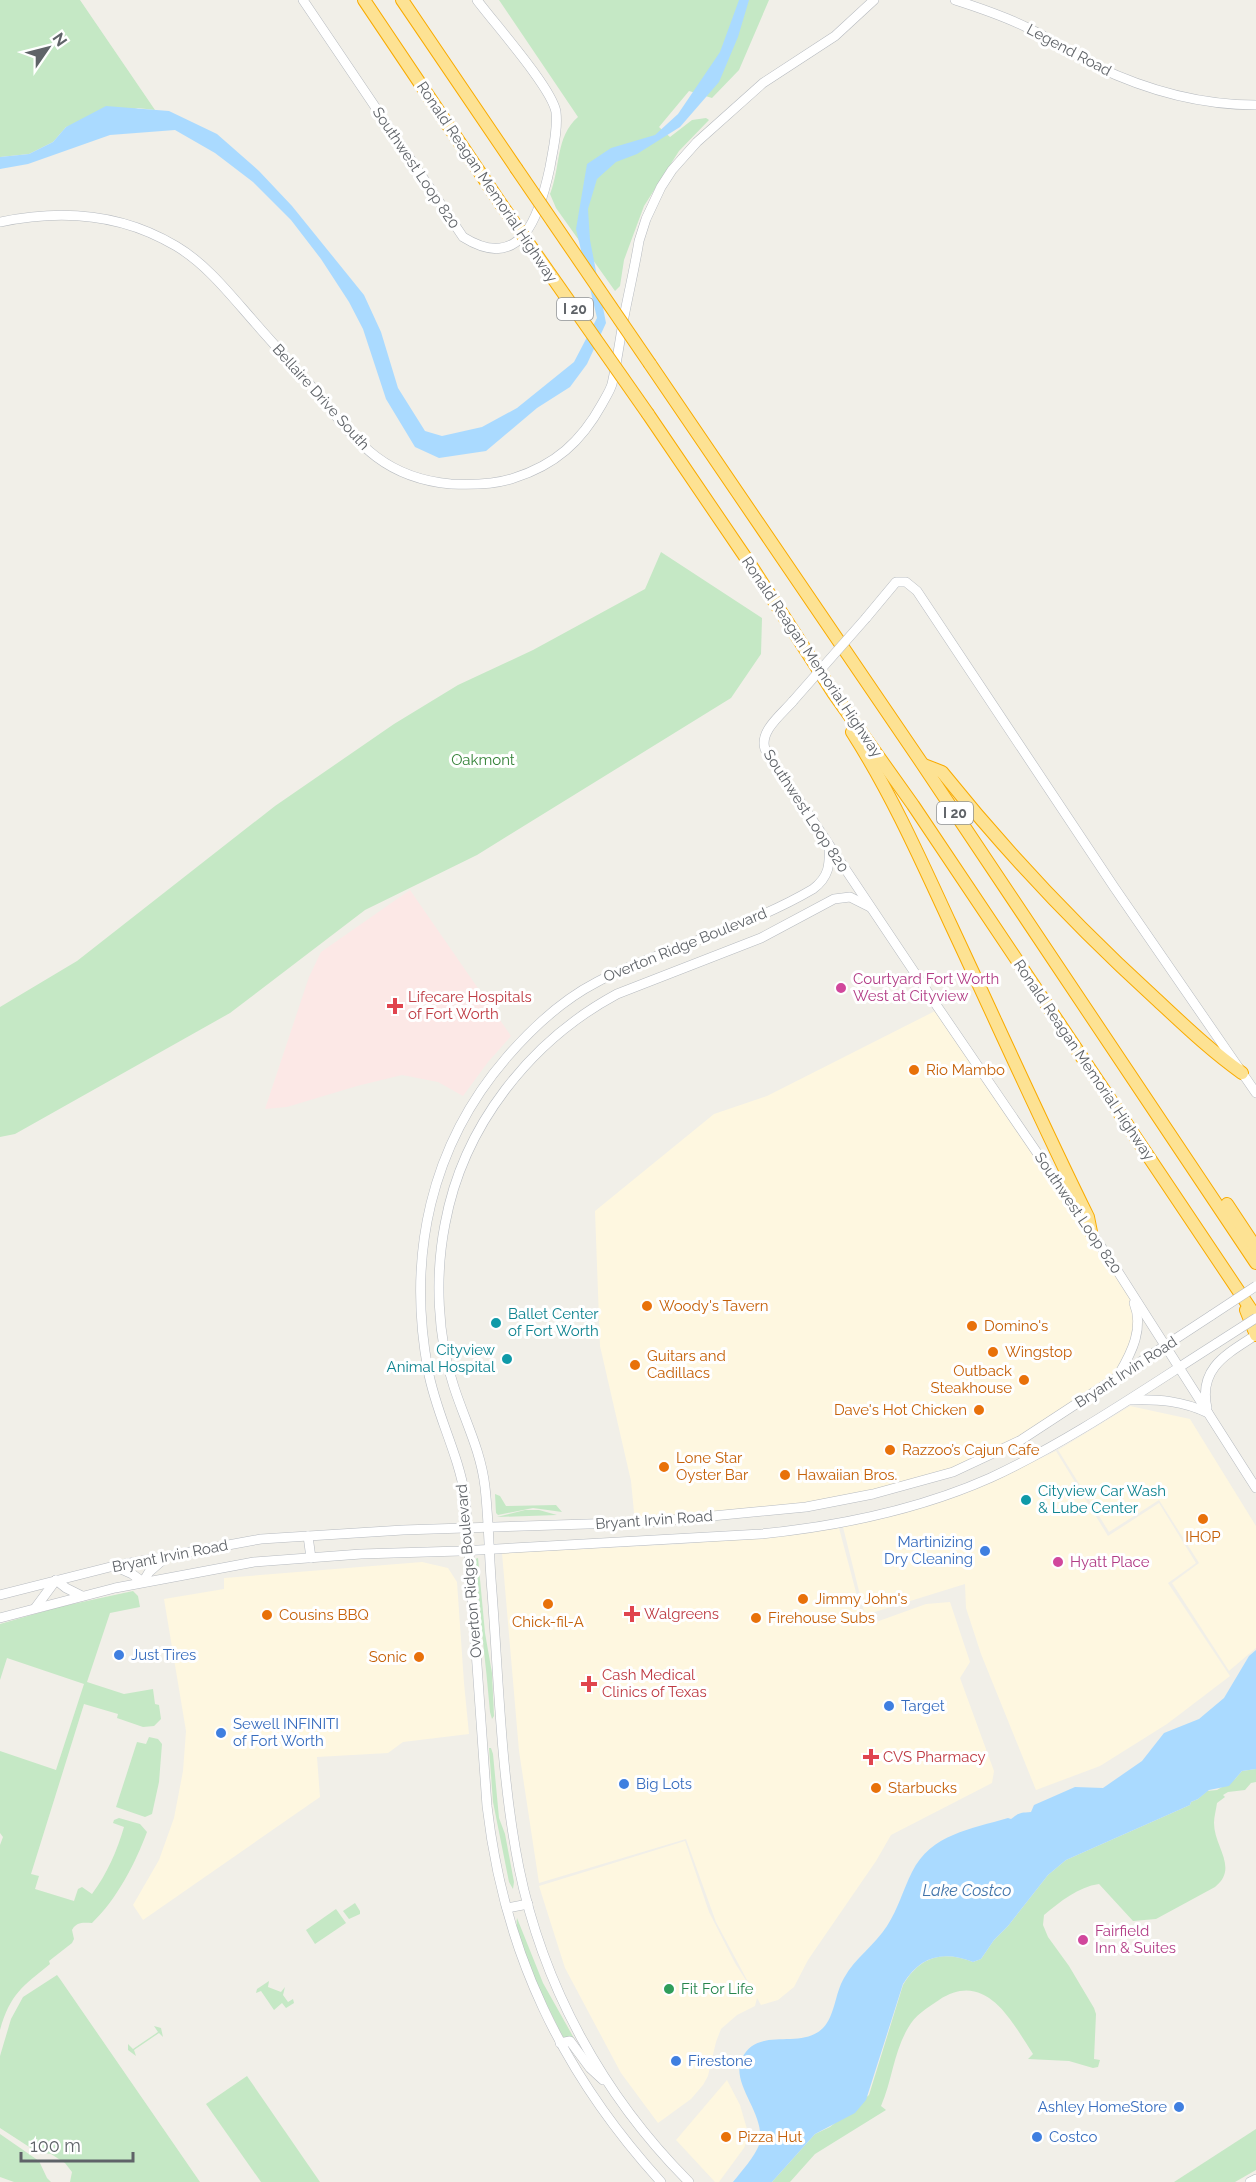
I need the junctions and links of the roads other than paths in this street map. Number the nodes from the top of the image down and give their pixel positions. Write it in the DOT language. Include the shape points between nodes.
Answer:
graph roads {
  1 [pos="303,0"];
  2 [pos="364,0"];
  3 [pos="402,0"];
  4 [pos="477,0"];
  5 [pos="874,0"];
  6 [pos="955,0"];
  7 [pos="1256,105"];
  8 [pos="0,222"];
  9 [pos="834,694"];
  10 [pos="923,765"];
  11 [pos="829,846"];
  12 [pos="870,907"];
  13 [pos="645,961"];
  14 [pos="648,980"];
  15 [pos="1120,1060"];
  16 [pos="1242,1073"];
  17 [pos="488,1081"];
  18 [pos="503,1092"];
  19 [pos="1256,1093"];
  20 [pos="1091,1232"];
  21 [pos="1256,1248"];
  22 [pos="1256,1263"];
  23 [pos="1128,1286"];
  24 [pos="1256,1286"];
  25 [pos="1239,1293"];
  26 [pos="1256,1318"];
  27 [pos="1256,1335"];
  28 [pos="1166,1346"];
  29 [pos="448,1366"];
  30 [pos="1180,1367"];
  31 [pos="428,1371"];
  32 [pos="1118,1377"];
  33 [pos="1129,1400"];
  34 [pos="1208,1414"];
  35 [pos="1256,1488"];
  36 [pos="487,1528"];
  37 [pos="467,1529"];
  38 [pos="308,1536"];
  39 [pos="489,1549"];
  40 [pos="468,1550"];
  41 [pos="167,1556"];
  42 [pos="311,1558"];
  43 [pos="114,1566"];
  44 [pos="56,1580"];
  45 [pos="143,1582"];
  46 [pos="0,1595"];
  47 [pos="82,1596"];
  48 [pos="36,1608"];
  49 [pos="0,1618"];
  50 [pos="502,1733"];
  51 [pos="483,1736"];
  52 [pos="528,1904"];
  53 [pos="507,1908"];
  54 [pos="560,2043"];
  55 [pos="611,2088"];
  56 [pos="1256,2179"];
  57 [pos="661,2182"];
  58 [pos="689,2182"];
  59 [pos="1250,2182"];
  1 -- 4 [label="street, Southwest Loop 820" via="463,237 494,249 512,246 530,230 544,193 556,137 556,111 535,75"];
  2 -- 9 [label="highway, Ronald Reagan Memorial Highway / I 20, bridge" via="750,564"];
  3 -- 10 [label="highway, Ronald Reagan Memorial Highway / I 20, bridge"];
  5 -- 8 [label="street, Bellaire Drive South" via="844,29 763,83 672,170 639,241 611,386 583,433 566,451 534,471 489,484 417,479 372,454 216,278 177,246 133,226 91,216 45,214"];
  6 -- 7 [label="street, Legend Road" via="999,14 1116,75 1185,98"];
  9 -- 20 [label="highway" via="840,714 906,830 1088,1216"];
  9 -- 25 [label="highway, Ronald Reagan Memorial Highway / I 20" via="913,805"];
  10 -- 15 [label="highway, Ronald Reagan Memorial Highway / I 20"];
  10 -- 16 [label="highway" via="942,772 1037,882 1118,964 1215,1054"];
  11 -- 12 [label="street, Southwest Loop 820"];
  11 -- 13 [label="street, Overton Ridge Boulevard" via="829,868 813,889 754,918"];
  11 -- 16 [label="street, Southwest Loop 820, bridge" via="763,742 766,732 896,582 906,582 917,591"];
  12 -- 14 [label="street, Overton Ridge Boulevard" via="850,897 834,899 761,938"];
  12 -- 20 [label="street, Southwest Loop 820"];
  13 -- 14 [label="street"];
  13 -- 17 [label="street, Overton Ridge Boulevard" via="598,981 560,1005 520,1042"];
  14 -- 18 [label="street, Overton Ridge Boulevard" via="582,1015 549,1042"];
  15 -- 21 [label="highway" via="1134,1067"];
  15 -- 22 [label="highway, Ronald Reagan Memorial Highway / I 20"];
  16 -- 19 [label="street, Southwest Loop 820"];
  17 -- 18 [label="street"];
  17 -- 31 [label="street, Overton Ridge Boulevard" via="455,1133 427,1218 419,1298"];
  18 -- 29 [label="street, Overton Ridge Boulevard" via="470,1149 445,1222 440,1289"];
  20 -- 23 [label="street, Southwest Loop 820"];
  23 -- 28 [label="street, Southwest Loop 820"];
  23 -- 32 [label="street" via="1138,1326 1134,1346"];
  24 -- 28 [label="street, Bryant Irvin Road, bridge"];
  25 -- 26 [label="highway, Ronald Reagan Memorial Highway / I 20"];
  25 -- 27 [label="highway"];
  26 -- 30 [label="street, Bryant Irvin Road, bridge"];
  27 -- 34 [label="street" via="1212,1368 1205,1400"];
  28 -- 30 [label="street, Southwest Loop 820"];
  28 -- 32 [label="street, Bryant Irvin Road"];
  29 -- 31 [label="street"];
  29 -- 36 [label="street, Overton Ridge Boulevard" via="478,1451"];
  30 -- 33 [label="street, Bryant Irvin Road"];
  30 -- 34 [label="street, Southwest Loop 820"];
  31 -- 37 [label="street, Overton Ridge Boulevard" via="462,1476"];
  32 -- 36 [label="street, Bryant Irvin Road" via="1022,1440 984,1459 873,1494 806,1507 651,1522"];
  33 -- 34 [label="street" via="1173,1401"];
  33 -- 39 [label="street, Bryant Irvin Road" via="1070,1437 988,1479 868,1518 761,1534"];
  34 -- 35 [label="street, Southwest Loop 820"];
  36 -- 37 [label="street, Bryant Irvin Road"];
  36 -- 39 [label="street, Overton Ridge Boulevard"];
  37 -- 38 [label="street, Bryant Irvin Road"];
  37 -- 40 [label="street, Overton Ridge Boulevard"];
  38 -- 41 [label="street, Bryant Irvin Road" via="261,1539"];
  38 -- 42 [label="street"];
  39 -- 40 [label="street, Bryant Irvin Road"];
  39 -- 50 [label="street, Overton Ridge Boulevard"];
  40 -- 42 [label="street, Bryant Irvin Road"];
  40 -- 51 [label="street, Overton Ridge Boulevard"];
  41 -- 43 [label="street, Bryant Irvin Road"];
  41 -- 45 [label="street"];
  42 -- 45 [label="street, Bryant Irvin Road" via="254,1562"];
  43 -- 44 [label="street, Bryant Irvin Road"];
  43 -- 45 [label="street"];
  44 -- 46 [label="street, Bryant Irvin Road"];
  44 -- 47 [label="street"];
  44 -- 48 [label="street"];
  45 -- 47 [label="street, Bryant Irvin Road"];
  47 -- 48 [label="street, Bryant Irvin Road"];
  48 -- 49 [label="street, Bryant Irvin Road"];
  50 -- 51 [label="street"];
  50 -- 52 [label="street, Overton Ridge Boulevard" via="513,1833"];
  51 -- 53 [label="street, Overton Ridge Boulevard" via="489,1825"];
  52 -- 53 [label="street"];
  52 -- 55 [label="street, Overton Ridge Boulevard" via="555,1986"];
  53 -- 54 [label="street, Overton Ridge Boulevard" via="527,1972"];
  54 -- 55 [label="street" via="570,2041"];
  54 -- 57 [label="street, Overton Ridge Boulevard" via="589,2091"];
  55 -- 58 [label="street, Overton Ridge Boulevard"];
  56 -- 59 [label="street"];
}
